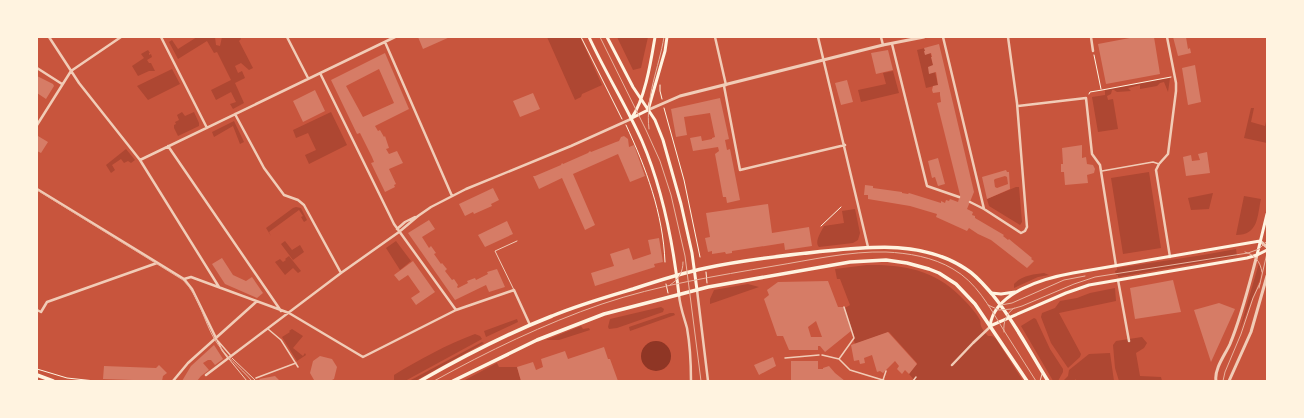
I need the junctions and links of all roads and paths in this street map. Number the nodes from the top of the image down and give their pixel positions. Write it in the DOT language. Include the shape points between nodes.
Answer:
graph roads {
  1 [pos="49,37"];
  2 [pos="121,37"];
  3 [pos="162,37"];
  4 [pos="287,37"];
  5 [pos="394,37"];
  6 [pos="581,37"];
  7 [pos="589,37"];
  8 [pos="607,37"];
  9 [pos="655,37"];
  10 [pos="667,37"];
  11 [pos="715,37"];
  12 [pos="818,37"];
  13 [pos="881,37"];
  14 [pos="924,37"];
  15 [pos="943,37"];
  16 [pos="1008,37"];
  17 [pos="1091,37"];
  18 [pos="1167,37"];
  19 [pos="385,42"];
  20 [pos="892,44"];
  21 [pos="883,45"];
  22 [pos="1093,51"];
  23 [pos="824,60"];
  24 [pos="37,68"];
  25 [pos="70,71"];
  26 [pos="320,73"];
  27 [pos="1175,76"];
  28 [pos="308,78"];
  29 [pos="62,84"];
  30 [pos="725,85"];
  31 [pos="1102,90"];
  32 [pos="1086,98"];
  33 [pos="641,99"];
  34 [pos="1018,106"];
  35 [pos="648,110"];
  36 [pos="235,114"];
  37 [pos="667,117"];
  38 [pos="631,119"];
  39 [pos="624,122"];
  40 [pos="37,125"];
  41 [pos="207,128"];
  42 [pos="628,130"];
  43 [pos="845,145"];
  44 [pos="168,146"];
  45 [pos="140,160"];
  46 [pos="1159,164"];
  47 [pos="1101,171"];
  48 [pos="37,189"];
  49 [pos="452,196"];
  50 [pos="959,198"];
  51 [pos="970,202"];
  52 [pos="841,207"];
  53 [pos="984,209"];
  54 [pos="1267,214"];
  55 [pos="418,216"];
  56 [pos="821,226"];
  57 [pos="397,229"];
  58 [pos="399,232"];
  59 [pos="516,241"];
  60 [pos="1260,241"];
  61 [pos="868,247"];
  62 [pos="1267,248"];
  63 [pos="1257,255"];
  64 [pos="700,257"];
  65 [pos="1170,257"];
  66 [pos="158,262"];
  67 [pos="665,262"];
  68 [pos="1116,266"];
  69 [pos="694,271"];
  70 [pos="341,273"];
  71 [pos="706,275"];
  72 [pos="677,276"];
  73 [pos="1267,276"];
  74 [pos="184,279"];
  75 [pos="664,279"];
  76 [pos="1118,280"];
  77 [pos="707,283"];
  78 [pos="220,288"];
  79 [pos="514,290"];
  80 [pos="697,290"];
  81 [pos="1019,291"];
  82 [pos="991,293"];
  83 [pos="679,295"];
  84 [pos="669,298"];
  85 [pos="256,302"];
  86 [pos="1000,304"];
  87 [pos="844,307"];
  88 [pos="37,310"];
  89 [pos="456,310"];
  90 [pos="281,311"];
  91 [pos="289,313"];
  92 [pos="1010,317"];
  93 [pos="530,325"];
  94 [pos="990,326"];
  95 [pos="268,329"];
  96 [pos="216,338"];
  97 [pos="1129,342"];
  98 [pos="229,357"];
  99 [pos="785,358"];
  100 [pos="839,359"];
  101 [pos="296,363"];
  102 [pos="952,365"];
  103 [pos="298,367"];
  104 [pos="37,369"];
  105 [pos="886,371"];
  106 [pos="1042,372"];
  107 [pos="37,375"];
  108 [pos="206,376"];
  109 [pos="916,377"];
  110 [pos="256,378"];
  111 [pos="882,380"];
  112 [pos="1215,380"];
  113 [pos="53,381"];
  114 [pos="95,381"];
  115 [pos="173,381"];
  116 [pos="247,381"];
  117 [pos="256,381"];
  118 [pos="420,381"];
  119 [pos="453,381"];
  120 [pos="691,381"];
  121 [pos="708,381"];
  122 [pos="886,381"];
  123 [pos="913,381"];
  124 [pos="1028,381"];
  125 [pos="1040,381"];
  126 [pos="1048,381"];
  127 [pos="1229,381"];
  1 -- 25 [label="street"];
  2 -- 25 [label="street"];
  3 -- 41 [label="street"];
  4 -- 28 [label="street"];
  5 -- 19 [label="street"];
  6 -- 39 [label="path"];
  7 -- 38 [label="main road"];
  8 -- 33 [label="main road"];
  9 -- 33 [label="main road"];
  10 -- 35 [label="main road"];
  11 -- 30 [label="street"];
  12 -- 23 [label="street"];
  13 -- 21 [label="street"];
  14 -- 20 [label="street"];
  15 -- 53 [label="street"];
  16 -- 34 [label="street"];
  17 -- 22 [label="street"];
  18 -- 27 [label="street"];
  19 -- 26 [label="street"];
  19 -- 49 [label="street"];
  20 -- 21 [label="street"];
  20 -- 50 [label="street" via="927,186"];
  21 -- 23 [label="street"];
  22 -- 31 [label="path"];
  23 -- 30 [label="street"];
  23 -- 43 [label="street"];
  24 -- 29 [label="street"];
  25 -- 29 [label="street"];
  25 -- 45 [label="street"];
  26 -- 28 [label="street"];
  26 -- 57 [label="street"];
  27 -- 31 [label="path"];
  27 -- 46 [label="street" via="1176,91 1168,154"];
  28 -- 36 [label="street"];
  29 -- 40 [label="street"];
  30 -- 35 [label="street" via="676,97"];
  30 -- 43 [label="street" via="740,170"];
  31 -- 32 [label="path" via="1090,92"];
  32 -- 34 [label="street"];
  32 -- 47 [label="street" via="1092,154 1100,164"];
  33 -- 35 [label="main road"];
  33 -- 38 [label="main road"];
  34 -- 53 [label="street" via="1027,227 1021,233"];
  35 -- 38 [label="main road"];
  35 -- 69 [label="main road" via="663,140 692,253"];
  36 -- 41 [label="street"];
  36 -- 70 [label="street" via="264,168 284,195 304,205"];
  37 -- 64 [label="path" via="684,180"];
  38 -- 39 [label="street"];
  38 -- 72 [label="main road" via="648,155 660,190"];
  39 -- 49 [label="street"];
  41 -- 44 [label="street"];
  42 -- 67 [label="path" via="650,181"];
  43 -- 61 [label="street"];
  44 -- 45 [label="street"];
  44 -- 90 [label="street"];
  45 -- 78 [label="street"];
  46 -- 47 [label="street" via="1153,162"];
  46 -- 65 [label="street" via="1156,170"];
  47 -- 68 [label="street"];
  48 -- 66 [label="street"];
  49 -- 55 [label="street"];
  51 -- 53 [label="street"];
  52 -- 56 [label="path"];
  54 -- 60 [label="main road"];
  55 -- 57 [label="street"];
  55 -- 58 [label="street"];
  57 -- 58 [label="street"];
  58 -- 70 [label="street"];
  58 -- 89 [label="street"];
  59 -- 79 [label="lane" via="495,251"];
  60 -- 62 [label="street"];
  60 -- 63 [label="main road"];
  60 -- 65 [label="main road"];
  61 -- 69 [label="main road" via="736,262"];
  61 -- 82 [label="main road" via="914,249 951,260 979,279"];
  62 -- 63 [label="main road"];
  63 -- 76 [label="main road"];
  63 -- 112 [label="street" via="1240,317"];
  65 -- 68 [label="main road"];
  66 -- 74 [label="street"];
  66 -- 88 [label="street" via="47,302 41,312"];
  68 -- 81 [label="main road" via="1059,276"];
  69 -- 72 [label="main road"];
  69 -- 80 [label="main road"];
  70 -- 91 [label="street"];
  71 -- 77 [label="path"];
  72 -- 75 [label="main road"];
  72 -- 83 [label="main road"];
  73 -- 127 [label="street" via="1251,332"];
  74 -- 78 [label="street" via="191,277"];
  74 -- 96 [label="street" via="192,289"];
  75 -- 84 [label="path"];
  75 -- 93 [label="main road" via="572,308"];
  76 -- 92 [label="main road" via="1078,288"];
  76 -- 97 [label="street"];
  78 -- 85 [label="street"];
  79 -- 89 [label="street"];
  79 -- 93 [label="street"];
  80 -- 83 [label="main road"];
  80 -- 94 [label="main road" via="850,262 897,261 939,273 956,284"];
  80 -- 121 [label="street"];
  81 -- 82 [label="main road"];
  81 -- 86 [label="main road"];
  82 -- 86 [label="main road"];
  83 -- 84 [label="main road"];
  83 -- 120 [label="street" via="687,329"];
  84 -- 119 [label="main road" via="604,314 553,333"];
  85 -- 90 [label="street"];
  85 -- 96 [label="street"];
  86 -- 92 [label="main road"];
  86 -- 94 [label="main road"];
  87 -- 100 [label="street" via="854,338"];
  89 -- 91 [label="street" via="363,357"];
  90 -- 91 [label="street"];
  91 -- 95 [label="street"];
  92 -- 94 [label="main road"];
  92 -- 106 [label="main road"];
  93 -- 118 [label="main road"];
  94 -- 102 [label="street"];
  94 -- 124 [label="main road"];
  95 -- 98 [label="street"];
  95 -- 101 [label="street" via="281,340"];
  96 -- 98 [label="street"];
  96 -- 115 [label="street" via="180,370"];
  98 -- 108 [label="street"];
  98 -- 116 [label="lane"];
  98 -- 117 [label="lane"];
  99 -- 100 [label="street" via="820,355"];
  100 -- 111 [label="street" via="850,370"];
  101 -- 103 [label="street"];
  101 -- 110 [label="street"];
  104 -- 114 [label="path" via="67,378"];
  105 -- 111 [label="street"];
  106 -- 125 [label="lane"];
  106 -- 126 [label="main road"];
  107 -- 113 [label="main road"];
  109 -- 123 [label="street"];
  111 -- 122 [label="street"];
}
